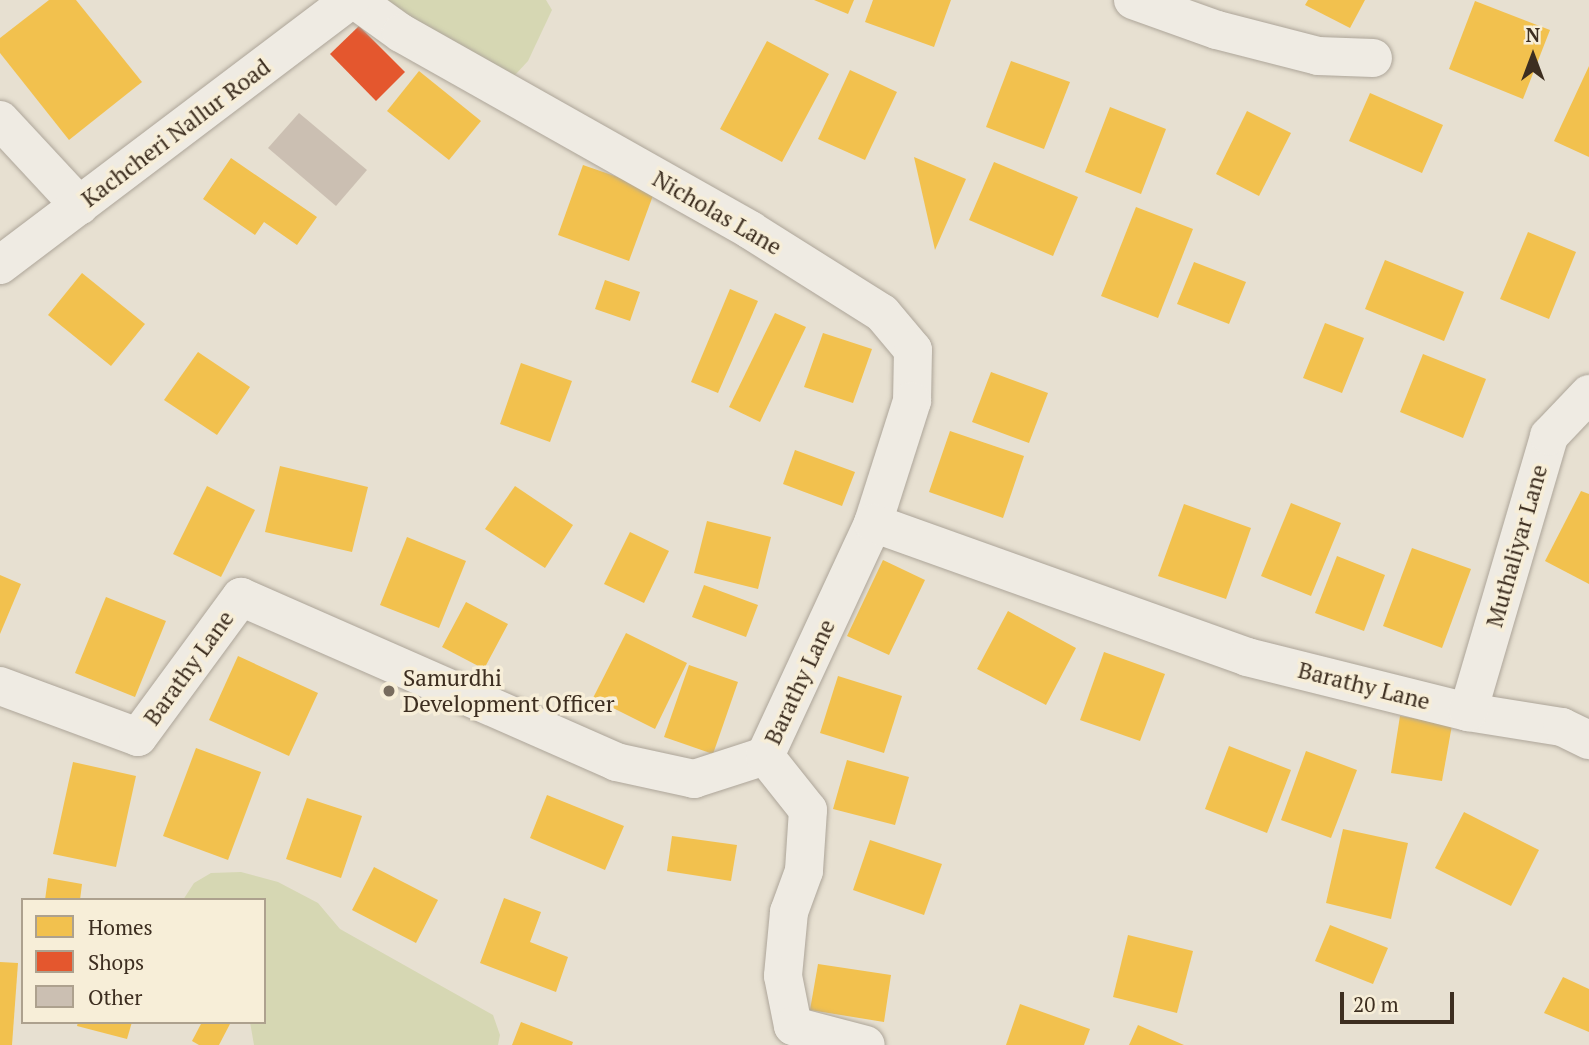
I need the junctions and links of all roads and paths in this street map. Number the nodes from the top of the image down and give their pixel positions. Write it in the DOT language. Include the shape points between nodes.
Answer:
graph roads {
  1 [pos="353,0"];
  2 [pos="1133,0"];
  3 [pos="1373,58"];
  4 [pos="0,120"];
  5 [pos="80,206"];
  6 [pos="0,265"];
  7 [pos="1589,394"];
  8 [pos="873,523"];
  9 [pos="0,686"];
  10 [pos="1468,712"];
  11 [pos="1589,740"];
  12 [pos="765,756"];
  13 [pos="856,1044"];
  1 -- 5 [label="street, Kachcheri Nallur Road"];
  1 -- 8 [label="street, Nicholas Lane" via="401,33 750,230 882,313 913,350 912,401"];
  2 -- 3 [label="street" via="1217,30 1318,56"];
  4 -- 5 [label="street"];
  5 -- 6 [label="street, Kachcheri Nallur Road"];
  7 -- 10 [label="street, Muthaliyar Lane" via="1549,436"];
  8 -- 10 [label="street, Barathy Lane" via="1247,657"];
  8 -- 12 [label="street, Barathy Lane"];
  9 -- 12 [label="street, Barathy Lane" via="138,737 241,597 616,762 694,779"];
  10 -- 11 [label="street, Barathy Lane" via="1562,727"];
  12 -- 13 [label="street" via="808,810 804,871 789,912 783,976 793,1026"];
}
